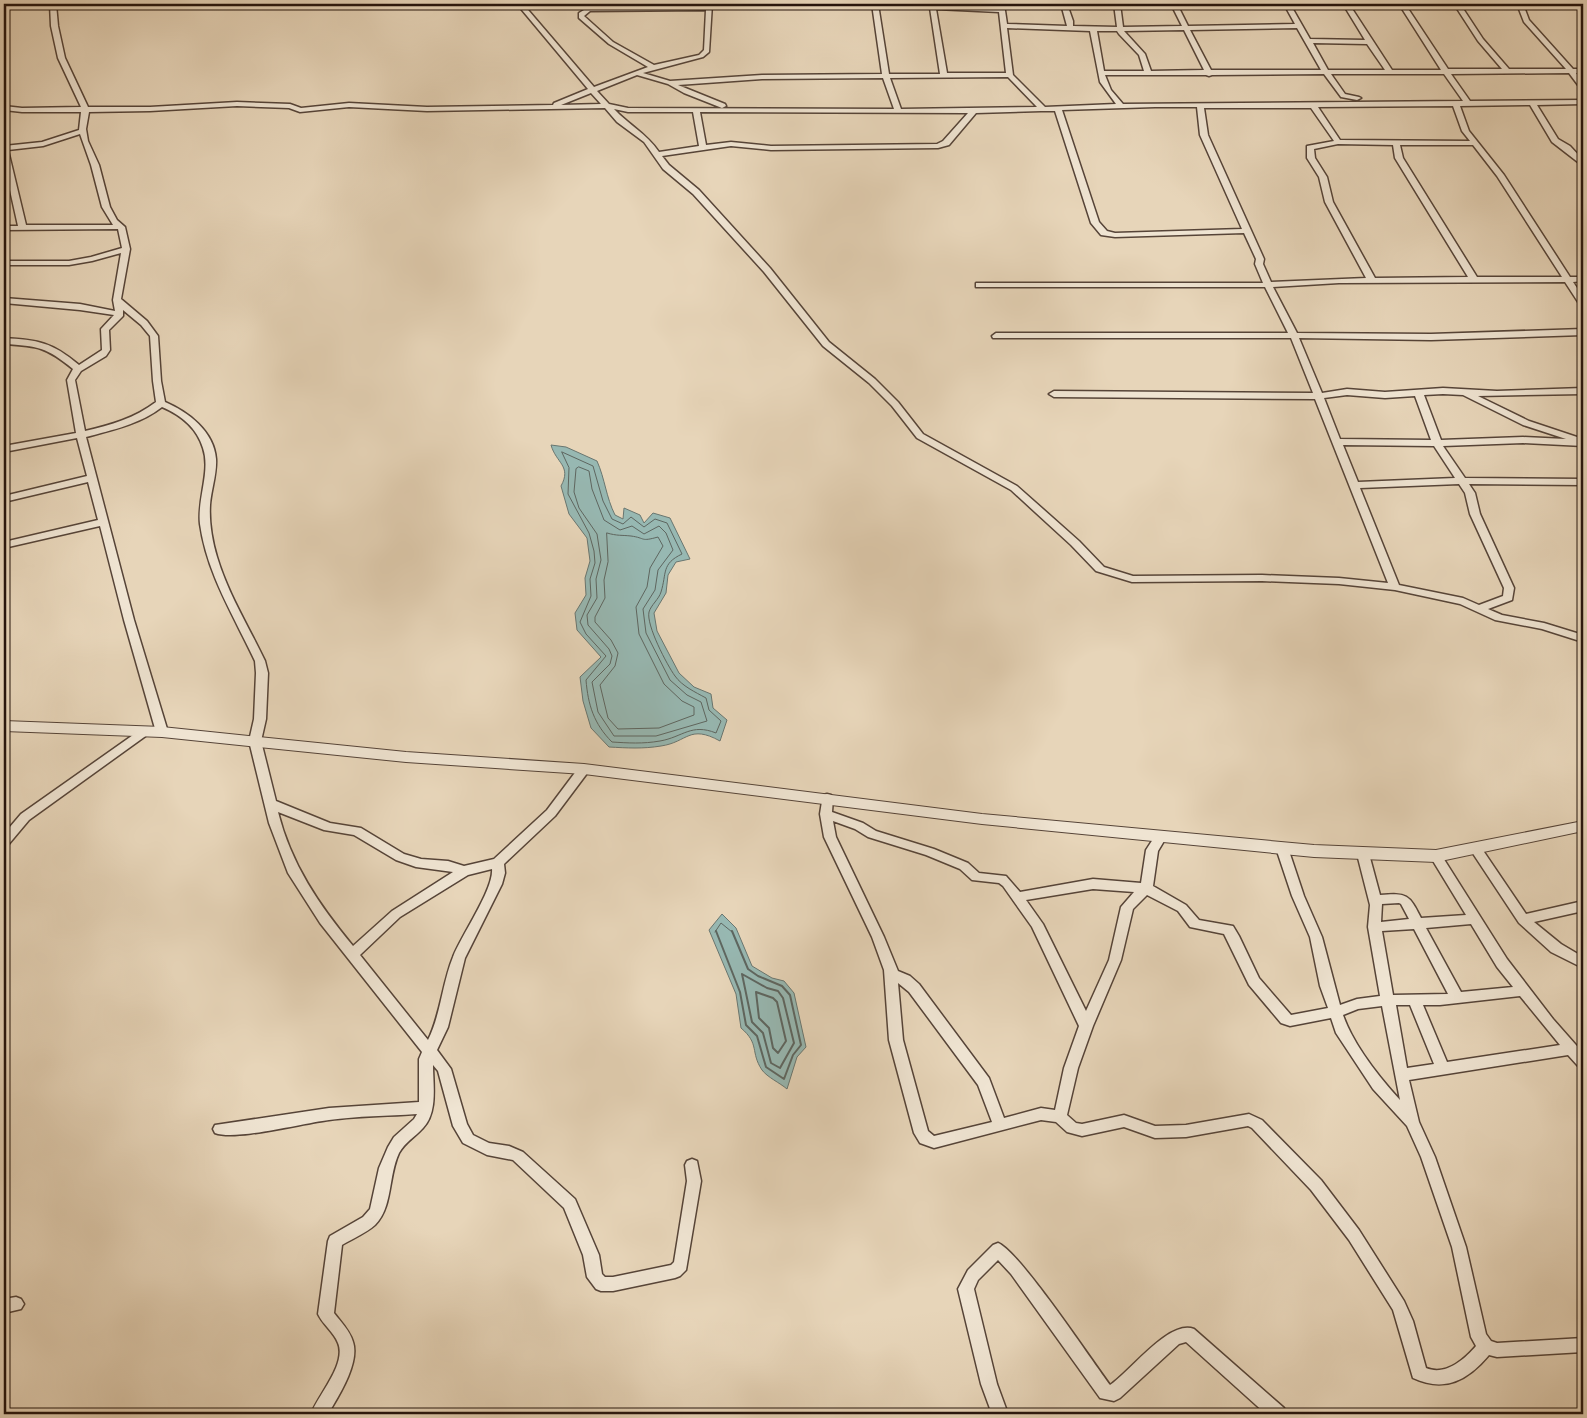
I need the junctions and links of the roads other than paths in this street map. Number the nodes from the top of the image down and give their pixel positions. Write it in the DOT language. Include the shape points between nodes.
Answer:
graph roads {
  1 [pos="16,4"];
  2 [pos="53,4"];
  3 [pos="520,4"];
  4 [pos="875,4"];
  5 [pos="898,4"];
  6 [pos="1064,4"];
  7 [pos="1117,4"];
  8 [pos="1174,4"];
  9 [pos="1287,4"];
  10 [pos="1346,4"];
  11 [pos="1402,4"];
  12 [pos="1457,4"];
  13 [pos="1520,4"];
  14 [pos="1578,4"];
  15 [pos="591,6"];
  16 [pos="709,6"];
  17 [pos="4,7"];
  18 [pos="1002,7"];
  19 [pos="932,8"];
  20 [pos="1583,9"];
  21 [pos="1005,26"];
  22 [pos="1299,26"];
  23 [pos="1070,28"];
  24 [pos="1121,28"];
  25 [pos="1185,28"];
  26 [pos="1093,29"];
  27 [pos="1310,41"];
  28 [pos="1370,42"];
  29 [pos="653,67"];
  30 [pos="1583,70"];
  31 [pos="1507,71"];
  32 [pos="1571,71"];
  33 [pos="1326,72"];
  34 [pos="1390,72"];
  35 [pos="1447,72"];
  36 [pos="636,73"];
  37 [pos="1103,73"];
  38 [pos="1149,74"];
  39 [pos="1208,74"];
  40 [pos="1010,75"];
  41 [pos="944,76"];
  42 [pos="886,77"];
  43 [pos="670,83"];
  44 [pos="1583,88"];
  45 [pos="593,90"];
  46 [pos="1583,102"];
  47 [pos="1455,103"];
  48 [pos="1468,103"];
  49 [pos="1532,103"];
  50 [pos="1384,104"];
  51 [pos="1313,105"];
  52 [pos="608,106"];
  53 [pos="1122,106"];
  54 [pos="1200,106"];
  55 [pos="548,107"];
  56 [pos="4,108"];
  57 [pos="85,109"];
  58 [pos="696,109"];
  59 [pos="1058,109"];
  60 [pos="733,110"];
  61 [pos="898,110"];
  62 [pos="974,110"];
  63 [pos="1044,110"];
  64 [pos="83,131"];
  65 [pos="1338,142"];
  66 [pos="1396,143"];
  67 [pos="1475,143"];
  68 [pos="4,148"];
  69 [pos="703,148"];
  70 [pos="658,154"];
  71 [pos="6,160"];
  72 [pos="1583,164"];
  73 [pos="121,227"];
  74 [pos="4,228"];
  75 [pos="14,228"];
  76 [pos="23,228"];
  77 [pos="1248,231"];
  78 [pos="4,235"];
  79 [pos="126,249"];
  80 [pos="4,263"];
  81 [pos="1566,279"];
  82 [pos="1583,279"];
  83 [pos="1474,280"];
  84 [pos="1372,281"];
  85 [pos="979,285"];
  86 [pos="1268,285"];
  87 [pos="4,300"];
  88 [pos="117,300"];
  89 [pos="1583,303"];
  90 [pos="120,314"];
  91 [pos="1583,332"];
  92 [pos="1294,335"];
  93 [pos="996,336"];
  94 [pos="4,341"];
  95 [pos="78,369"];
  96 [pos="1462,391"];
  97 [pos="1583,391"];
  98 [pos="1419,393"];
  99 [pos="1054,394"];
  100 [pos="1317,396"];
  101 [pos="161,403"];
  102 [pos="81,434"];
  103 [pos="1338,442"];
  104 [pos="1436,443"];
  105 [pos="1583,443"];
  106 [pos="4,450"];
  107 [pos="92,478"];
  108 [pos="1462,481"];
  109 [pos="1583,482"];
  110 [pos="1355,485"];
  111 [pos="4,499"];
  112 [pos="104,522"];
  113 [pos="4,545"];
  114 [pos="1395,587"];
  115 [pos="1480,608"];
  116 [pos="1583,638"];
  117 [pos="4,726"];
  118 [pos="143,732"];
  119 [pos="162,732"];
  120 [pos="255,741"];
  121 [pos="584,769"];
  122 [pos="827,798"];
  123 [pos="271,804"];
  124 [pos="826,814"];
  125 [pos="1583,826"];
  126 [pos="1161,836"];
  127 [pos="4,842"];
  128 [pos="1282,848"];
  129 [pos="1476,849"];
  130 [pos="1363,854"];
  131 [pos="1436,856"];
  132 [pos="498,863"];
  133 [pos="464,871"];
  134 [pos="1146,888"];
  135 [pos="1017,897"];
  136 [pos="1375,900"];
  137 [pos="1583,906"];
  138 [pos="1474,919"];
  139 [pos="1523,920"];
  140 [pos="1419,925"];
  141 [pos="1374,927"];
  142 [pos="353,954"];
  143 [pos="1583,962"];
  144 [pos="892,974"];
  145 [pos="1522,990"];
  146 [pos="1457,998"];
  147 [pos="1387,1000"];
  148 [pos="1414,1000"];
  149 [pos="1336,1012"];
  150 [pos="1086,1026"];
  151 [pos="1572,1049"];
  152 [pos="430,1052"];
  153 [pos="1583,1062"];
  154 [pos="1443,1069"];
  155 [pos="1400,1075"];
  156 [pos="426,1108"];
  157 [pos="1060,1117"];
  158 [pos="1412,1122"];
  159 [pos="1000,1126"];
  160 [pos="220,1129"];
  161 [pos="692,1165"];
  162 [pos="1583,1345"];
  163 [pos="1486,1347"];
  164 [pos="319,1414"];
  165 [pos="1000,1414"];
  166 [pos="1278,1414"];
  1 -- 17 [label="street"];
  2 -- 57 [label="street" via="52,17 63,62"];
  3 -- 45 [label="street"];
  4 -- 42 [label="street"];
  5 -- 19 [label="street"];
  6 -- 23 [label="street"];
  7 -- 24 [label="street"];
  8 -- 25 [label="street"];
  9 -- 22 [label="street"];
  10 -- 28 [label="street"];
  11 -- 35 [label="street"];
  12 -- 31 [label="street" via="1480,40"];
  13 -- 32 [label="street" via="1526,21"];
  14 -- 20 [label="street"];
  15 -- 16 [label="street"];
  15 -- 29 [label="street" via="581,17 611,43"];
  16 -- 29 [label="street" via="707,51 701,56"];
  18 -- 19 [label="street"];
  18 -- 21 [label="street"];
  19 -- 41 [label="street"];
  21 -- 23 [label="street"];
  21 -- 40 [label="street"];
  22 -- 25 [label="street"];
  22 -- 27 [label="street"];
  23 -- 26 [label="street"];
  24 -- 25 [label="street"];
  24 -- 26 [label="street"];
  24 -- 38 [label="street" via="1124,37 1142,54"];
  25 -- 39 [label="street"];
  26 -- 37 [label="street"];
  27 -- 28 [label="street"];
  27 -- 33 [label="street"];
  28 -- 34 [label="street"];
  29 -- 36 [label="street"];
  30 -- 32 [label="street"];
  31 -- 32 [label="street"];
  31 -- 35 [label="street"];
  32 -- 44 [label="street"];
  33 -- 34 [label="street"];
  33 -- 39 [label="street"];
  33 -- 50 [label="street" via="1345,97"];
  34 -- 35 [label="street"];
  35 -- 48 [label="street"];
  36 -- 43 [label="street"];
  36 -- 45 [label="street"];
  37 -- 38 [label="street"];
  37 -- 53 [label="street" via="1108,92"];
  38 -- 39 [label="street"];
  40 -- 41 [label="street"];
  40 -- 63 [label="street"];
  41 -- 42 [label="street"];
  42 -- 43 [label="street" via="762,77"];
  42 -- 61 [label="street"];
  43 -- 60 [label="street"];
  45 -- 52 [label="street"];
  45 -- 55 [label="street"];
  46 -- 49 [label="street"];
  47 -- 48 [label="street"];
  47 -- 50 [label="street"];
  47 -- 67 [label="street"];
  48 -- 49 [label="street"];
  49 -- 72 [label="street" via="1555,140"];
  50 -- 51 [label="street"];
  51 -- 54 [label="street"];
  51 -- 65 [label="street"];
  52 -- 55 [label="street"];
  52 -- 58 [label="street" via="628,110"];
  52 -- 70 [label="street" via="620,120 648,140"];
  53 -- 54 [label="street"];
  53 -- 59 [label="street"];
  54 -- 77 [label="street" via="1204,135"];
  55 -- 57 [label="street" via="349,105 300,110 290,106 230,104"];
  56 -- 57 [label="street"];
  57 -- 64 [label="street"];
  58 -- 60 [label="street"];
  58 -- 69 [label="street"];
  59 -- 63 [label="street"];
  59 -- 77 [label="street" via="1095,223 1104,233"];
  60 -- 61 [label="street"];
  61 -- 62 [label="street"];
  62 -- 63 [label="street"];
  62 -- 69 [label="street" via="946,143 926,148 770,148 731,144"];
  64 -- 68 [label="street" via="43,144"];
  64 -- 73 [label="street" via="110,216"];
  65 -- 66 [label="street"];
  65 -- 84 [label="street" via="1310,148 1311,158 1322,177 1328,202"];
  66 -- 67 [label="street"];
  66 -- 83 [label="street" via="1399,158"];
  67 -- 81 [label="street" via="1500,175"];
  68 -- 71 [label="street"];
  69 -- 70 [label="street"];
  70 -- 114 [label="street" via="666,166 723,221 826,344 872,381 920,436 1014,488 1100,569 1132,579 1262,578"];
  71 -- 76 [label="street"];
  73 -- 76 [label="street"];
  73 -- 79 [label="street"];
  74 -- 75 [label="street"];
  75 -- 76 [label="street"];
  75 -- 78 [label="street"];
  77 -- 86 [label="street"];
  79 -- 80 [label="street" via="68,263"];
  79 -- 88 [label="street"];
  81 -- 82 [label="street"];
  81 -- 83 [label="street"];
  81 -- 89 [label="street"];
  83 -- 84 [label="street"];
  84 -- 86 [label="street"];
  85 -- 86 [label="street"];
  86 -- 92 [label="street"];
  87 -- 90 [label="street"];
  88 -- 90 [label="street"];
  88 -- 101 [label="street" via="154,336"];
  90 -- 95 [label="street" via="106,329 106,350 103,354"];
  91 -- 92 [label="street" via="1424,338"];
  92 -- 93 [label="street"];
  92 -- 100 [label="street"];
  94 -- 95 [label="street" via="46,345"];
  95 -- 102 [label="street" via="71,380 71,389"];
  96 -- 97 [label="street" via="1497,394"];
  96 -- 98 [label="street"];
  96 -- 105 [label="street" via="1526,423 1565,434"];
  98 -- 100 [label="street" via="1347,392"];
  98 -- 104 [label="street"];
  99 -- 100 [label="street"];
  100 -- 103 [label="street"];
  101 -- 102 [label="street" via="155,410 129,422"];
  101 -- 120 [label="street" via="189,417 210,452 205,520 207,535 224,590 253,642 262,673 260,719"];
  102 -- 106 [label="street"];
  102 -- 107 [label="street"];
  103 -- 104 [label="street"];
  103 -- 110 [label="street"];
  104 -- 105 [label="street" via="1523,440"];
  104 -- 108 [label="street"];
  107 -- 111 [label="street"];
  107 -- 112 [label="street"];
  108 -- 109 [label="street"];
  108 -- 110 [label="street"];
  108 -- 115 [label="street" via="1509,588 1508,598"];
  110 -- 114 [label="street"];
  112 -- 113 [label="street"];
  112 -- 119 [label="street"];
  114 -- 115 [label="street" via="1463,601"];
  115 -- 116 [label="street" via="1505,620 1542,625"];
  117 -- 118 [label="street"];
  118 -- 119 [label="street"];
  118 -- 127 [label="street" via="24,817"];
  119 -- 120 [label="street"];
  120 -- 121 [label="street"];
  120 -- 123 [label="street"];
  121 -- 122 [label="street"];
  121 -- 132 [label="street" via="551,814"];
  122 -- 124 [label="street"];
  122 -- 126 [label="street" via="982,819"];
  123 -- 133 [label="street" via="328,827 357,831 400,857 420,864"];
  123 -- 142 [label="street" via="278,833 294,873 324,920"];
  124 -- 135 [label="street" via="964,866 976,877 1002,879"];
  124 -- 144 [label="street" via="830,837"];
  125 -- 129 [label="street"];
  126 -- 128 [label="street"];
  126 -- 134 [label="street" via="1152,850"];
  128 -- 130 [label="street"];
  128 -- 149 [label="street" via="1316,937"];
  129 -- 131 [label="street"];
  129 -- 139 [label="street"];
  130 -- 131 [label="street"];
  130 -- 136 [label="street"];
  131 -- 138 [label="street"];
  132 -- 133 [label="street"];
  132 -- 152 [label="street" via="496,884 460,958"];
  133 -- 142 [label="street" via="396,914"];
  134 -- 135 [label="street" via="1093,884"];
  134 -- 149 [label="street" via="1182,908 1195,924 1228,930 1254,980 1286,1019 1296,1022"];
  134 -- 150 [label="street" via="1127,907 1116,960"];
  135 -- 150 [label="street" via="1037,924"];
  136 -- 140 [label="street" via="1404,898"];
  136 -- 141 [label="street"];
  137 -- 139 [label="street"];
  138 -- 140 [label="street"];
  138 -- 145 [label="street"];
  139 -- 143 [label="street" via="1537,934"];
  140 -- 141 [label="street"];
  140 -- 146 [label="street"];
  141 -- 147 [label="street"];
  142 -- 152 [label="street"];
  144 -- 159 [label="street" via="914,988 984,1082"];
  144 -- 159 [label="street" via="890,986 896,1040 925,1138 934,1142"];
  145 -- 146 [label="street"];
  145 -- 151 [label="street"];
  146 -- 148 [label="street"];
  147 -- 148 [label="street"];
  147 -- 149 [label="street" via="1357,1004"];
  147 -- 155 [label="street"];
  148 -- 154 [label="street"];
  149 -- 158 [label="street" via="1346,1040 1378,1085"];
  150 -- 157 [label="street" via="1071,1068"];
  151 -- 153 [label="street"];
  151 -- 154 [label="street"];
  152 -- 156 [label="street" via="424,1067"];
  152 -- 161 [label="street" via="448,1077 460,1126 468,1139 487,1149 518,1156 570,1204 592,1255 595,1276 601,1284 675,1271 681,1265 694,1186"];
  154 -- 155 [label="street"];
  155 -- 158 [label="street"];
  156 -- 160 [label="street" via="329,1114"];
  156 -- 164 [label="street" via="419,1123 393,1151 377,1212 361,1227 338,1237 333,1246 326,1314 347,1344 347,1356 333,1392"];
  157 -- 159 [label="street" via="1040,1114"];
  157 -- 163 [label="street" via="1072,1128 1082,1130 1124,1121 1155,1132 1186,1131 1250,1120 1299,1166 1354,1235 1399,1306 1419,1373 1433,1379 1450,1375 1475,1361"];
  158 -- 163 [label="street" via="1451,1222 1474,1321"];
  162 -- 163 [label="street" via="1511,1350"];
  165 -- 166 [label="street" via="989,1384 966,1289 973,1274 998,1250 1016,1269 1106,1393 1114,1393 1174,1338 1188,1334"];
}
